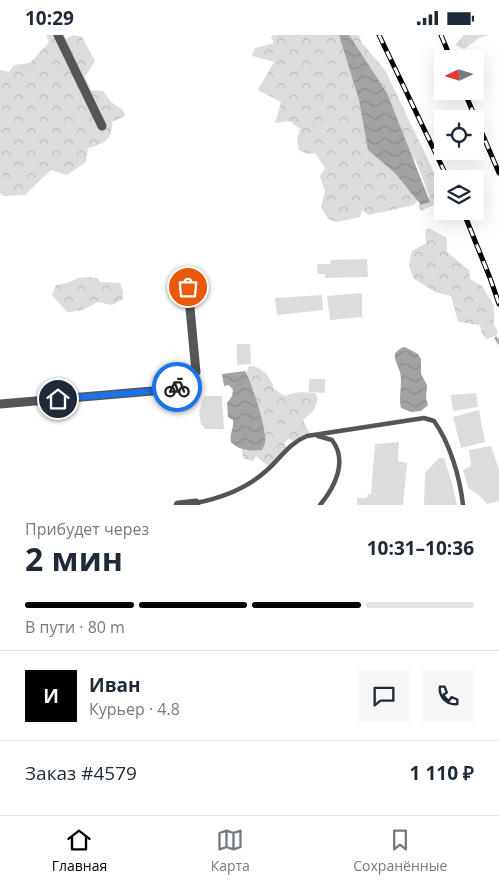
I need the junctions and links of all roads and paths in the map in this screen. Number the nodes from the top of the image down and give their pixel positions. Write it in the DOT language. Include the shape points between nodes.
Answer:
graph roads {
  1 [pos="58,35"];
  2 [pos="102,126"];
  3 [pos="188,287"];
  4 [pos="0,405"];
  5 [pos="314,435"];
  6 [pos="199,504"];
  7 [pos="178,505"];
  8 [pos="320,505"];
  9 [pos="463,505"];
  1 -- 2 [label="street"];
  3 -- 4 [label="street" via="196,372 184,385 164,390"];
  5 -- 6 [label="lane" via="292,445 258,478 227,495"];
  5 -- 8 [label="lane" via="332,440 340,460 335,483"];
  5 -- 9 [label="lane" via="424,418 434,421 445,439 457,472"];
  6 -- 7 [label="street"];
}
